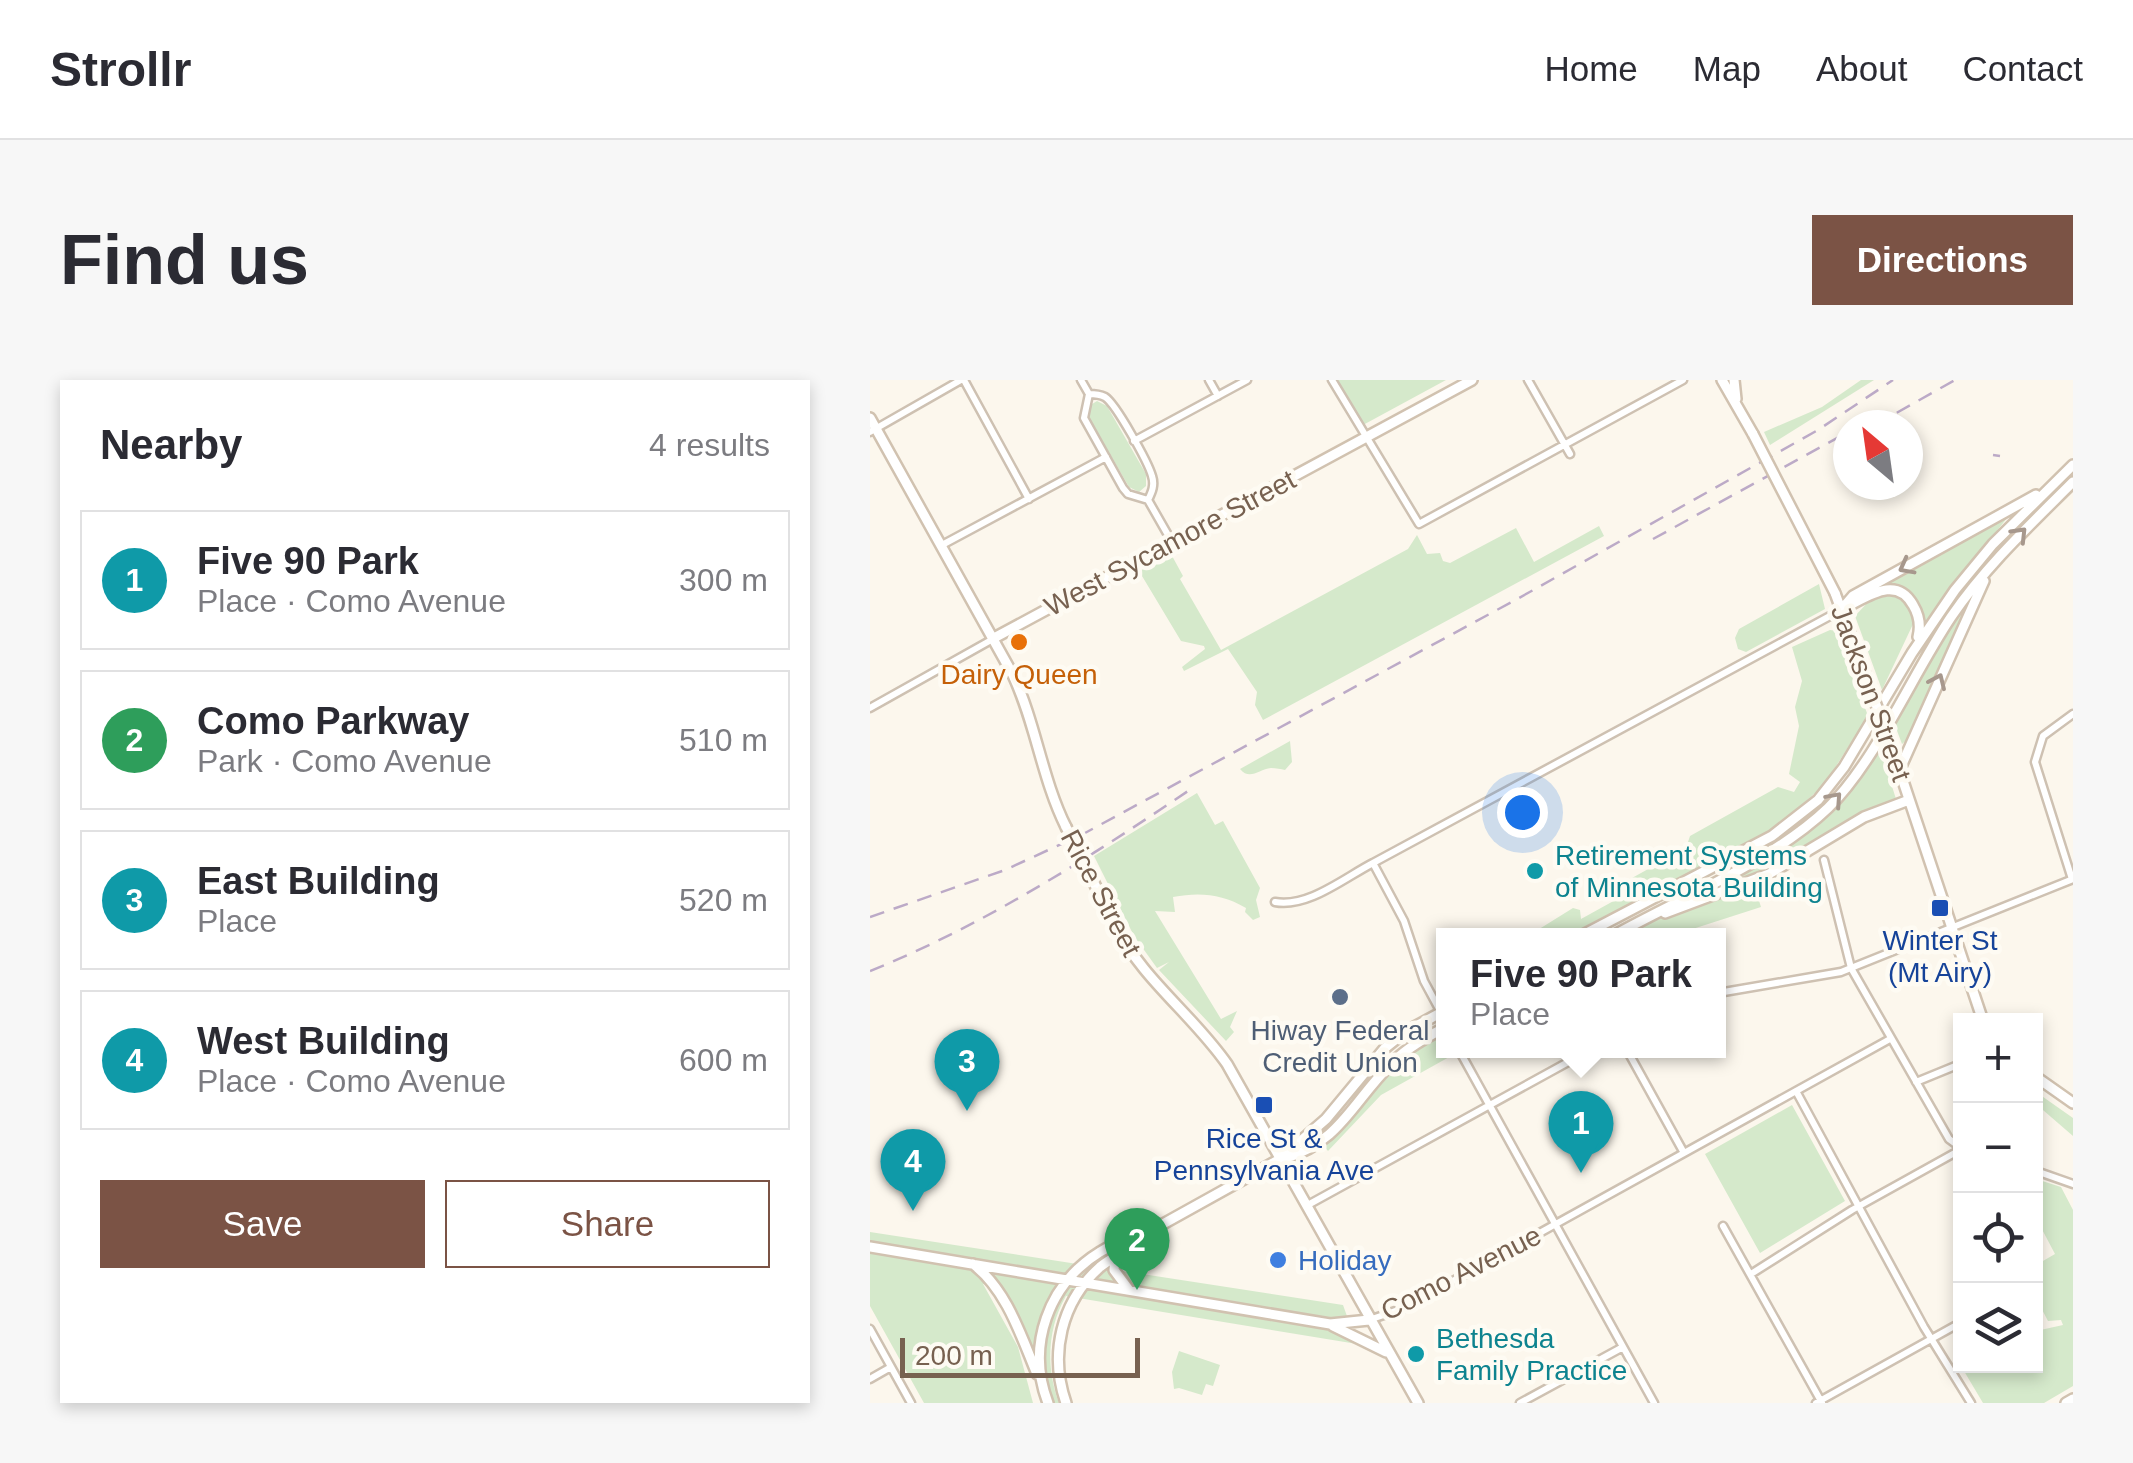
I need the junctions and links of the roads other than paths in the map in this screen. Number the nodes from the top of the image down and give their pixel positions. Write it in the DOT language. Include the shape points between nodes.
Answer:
graph roads {
  1 [pos="963,380"];
  2 [pos="1082,380"];
  3 [pos="1209,380"];
  4 [pos="1248,380"];
  5 [pos="1332,380"];
  6 [pos="1472,380"];
  7 [pos="1528,380"];
  8 [pos="1683,380"];
  9 [pos="1722,380"];
  10 [pos="1734,380"];
  11 [pos="1089,394"];
  12 [pos="1218,396"];
  13 [pos="1737,407"];
  14 [pos="872,426"];
  15 [pos="1369,436"];
  16 [pos="1134,441"];
  17 [pos="1564,444"];
  18 [pos="1570,454"];
  19 [pos="1106,457"];
  20 [pos="2073,465"];
  21 [pos="2073,482"];
  22 [pos="2052,485"];
  23 [pos="1030,499"];
  24 [pos="1148,500"];
  25 [pos="1172,542"];
  26 [pos="942,545"];
  27 [pos="1990,567"];
  28 [pos="1841,610"];
  29 [pos="994,638"];
  30 [pos="1912,654"];
  31 [pos="870,708"];
  32 [pos="2073,714"];
  33 [pos="1900,771"];
  34 [pos="1909,800"];
  35 [pos="1824,860"];
  36 [pos="1373,863"];
  37 [pos="2072,879"];
  38 [pos="1275,902"];
  39 [pos="1634,924"];
  40 [pos="1950,927"];
  41 [pos="1596,928"];
  42 [pos="1627,928"];
  43 [pos="1851,968"];
  44 [pos="1726,991"];
  45 [pos="1436,1002"];
  46 [pos="1981,1013"];
  47 [pos="1436,1016"];
  48 [pos="1436,1033"];
  49 [pos="1890,1038"];
  50 [pos="1463,1058"];
  51 [pos="1576,1058"];
  52 [pos="1632,1058"];
  53 [pos="1953,1067"];
  54 [pos="2043,1081"];
  55 [pos="1916,1082"];
  56 [pos="1796,1091"];
  57 [pos="2073,1103"];
  58 [pos="1490,1106"];
  59 [pos="1953,1142"];
  60 [pos="1684,1152"];
  61 [pos="1953,1152"];
  62 [pos="1280,1159"];
  63 [pos="2043,1174"];
  64 [pos="2072,1186"];
  65 [pos="1306,1206"];
  66 [pos="1858,1207"];
  67 [pos="1555,1224"];
  68 [pos="1723,1226"];
  69 [pos="1136,1238"];
  70 [pos="870,1247"];
  71 [pos="1116,1255"];
  72 [pos="970,1263"];
  73 [pos="1751,1274"];
  74 [pos="1066,1282"];
  75 [pos="1084,1285"];
  76 [pos="1131,1292"];
  77 [pos="1369,1320"];
  78 [pos="1330,1324"];
  79 [pos="1953,1327"];
  80 [pos="870,1328"];
  81 [pos="1932,1339"];
  82 [pos="1623,1347"];
  83 [pos="1387,1352"];
  84 [pos="891,1368"];
  85 [pos="870,1379"];
  86 [pos="1042,1384"];
  87 [pos="2073,1398"];
  88 [pos="1819,1402"];
  89 [pos="911,1403"];
  90 [pos="1048,1403"];
  91 [pos="1066,1403"];
  92 [pos="1416,1403"];
  93 [pos="1520,1403"];
  94 [pos="1654,1403"];
  95 [pos="1971,1403"];
  96 [pos="2066,1403"];
  1 -- 14 [label="street"];
  1 -- 23 [label="street"];
  2 -- 11 [label="street"];
  3 -- 12 [label="street"];
  4 -- 12 [label="street"];
  5 -- 15 [label="street"];
  6 -- 15 [label="main road, West Sycamore Street"];
  7 -- 17 [label="street"];
  8 -- 17 [label="street"];
  9 -- 13 [label="main road, Jackson Street"];
  10 -- 13 [label="main road"];
  11 -- 16 [label="street" via="1112,403"];
  11 -- 19 [label="street" via="1084,418"];
  12 -- 16 [label="street"];
  13 -- 28 [label="main road, Jackson Street, bridge"];
  14 -- 26 [label="main road, Rice Street"];
  15 -- 17 [label="street" via="1418,524"];
  15 -- 25 [label="main road, West Sycamore Street"];
  16 -- 24 [label="street" via="1152,475"];
  17 -- 18 [label="street"];
  19 -- 23 [label="street"];
  19 -- 24 [label="street" via="1128,494"];
  20 -- 22 [label="main road"];
  27 -- 21 [label="main road, one-way"];
  22 -- 28 [label="main road, one-way" via="1853,596"];
  22 -- 30 [label="main road" via="1968,574"];
  23 -- 26 [label="street"];
  24 -- 25 [label="street"];
  25 -- 29 [label="main road, West Sycamore Street"];
  26 -- 29 [label="main road, Rice Street"];
  33 -- 27 [label="main road, one-way"];
  39 -- 27 [label="main road, one-way" via="1790,839 1835,801 1952,615"];
  28 -- 30 [label="main road" via="1883,589 1904,593 1920,625"];
  28 -- 33 [label="main road, Jackson Street, bridge"];
  28 -- 36 [label="street"];
  29 -- 31 [label="street, West Sycamore Street"];
  29 -- 62 [label="main road, Rice Street, bridge" via="1022,694 1066,828 1115,925 1144,972 1214,1046"];
  30 -- 41 [label="main road" via="1837,778 1796,819"];
  32 -- 37 [label="street" via="2043,736 2036,753"];
  33 -- 34 [label="main road, Jackson Street"];
  34 -- 39 [label="main road" via="1864,816 1769,874"];
  34 -- 40 [label="main road, Jackson Street"];
  35 -- 43 [label="street"];
  36 -- 38 [label="street" via="1304,900"];
  36 -- 45 [label="street"];
  37 -- 40 [label="street"];
  39 -- 42 [label="main road"];
  40 -- 43 [label="street"];
  40 -- 46 [label="main road, Jackson Street"];
  43 -- 44 [label="street"];
  43 -- 49 [label="street"];
  47 -- 62 [label="main road" via="1385,1048 1333,1112"];
  48 -- 62 [label="main road" via="1392,1063 1325,1139"];
  49 -- 55 [label="street"];
  49 -- 56 [label="street, Como Avenue"];
  50 -- 58 [label="street"];
  51 -- 58 [label="street"];
  52 -- 60 [label="street"];
  53 -- 55 [label="street"];
  54 -- 57 [label="main road"];
  55 -- 59 [label="street"];
  56 -- 60 [label="street, Como Avenue"];
  56 -- 66 [label="street"];
  58 -- 65 [label="street"];
  58 -- 67 [label="street"];
  60 -- 67 [label="street, Como Avenue"];
  61 -- 66 [label="street"];
  62 -- 65 [label="main road, Rice Street"];
  62 -- 69 [label="main road"];
  63 -- 64 [label="street"];
  65 -- 77 [label="main road, Rice Street"];
  66 -- 73 [label="street"];
  66 -- 81 [label="street"];
  67 -- 77 [label="street, Como Avenue" via="1404,1308"];
  67 -- 82 [label="street"];
  68 -- 73 [label="street"];
  69 -- 71 [label="main road"];
  69 -- 74 [label="main road" via="1097,1254"];
  70 -- 72 [label="main road, Como Avenue"];
  71 -- 75 [label="main road"];
  71 -- 76 [label="main road" via="1115,1272"];
  72 -- 74 [label="main road, Como Avenue"];
  72 -- 86 [label="main road" via="996,1289"];
  73 -- 88 [label="street"];
  74 -- 75 [label="main road, Como Avenue"];
  74 -- 86 [label="main road" via="1042,1330"];
  75 -- 76 [label="main road, Como Avenue"];
  75 -- 91 [label="main road" via="1060,1340"];
  76 -- 78 [label="main road, Como Avenue"];
  77 -- 78 [label="main road, Como Avenue"];
  77 -- 83 [label="main road, Rice Street"];
  78 -- 83 [label="main road"];
  79 -- 81 [label="street"];
  80 -- 84 [label="street"];
  81 -- 88 [label="street"];
  81 -- 95 [label="street"];
  82 -- 93 [label="street"];
  82 -- 94 [label="street"];
  83 -- 92 [label="main road, Rice Street"];
  84 -- 85 [label="street"];
  84 -- 89 [label="street"];
  86 -- 90 [label="main road"];
  87 -- 96 [label="main road"];
}
